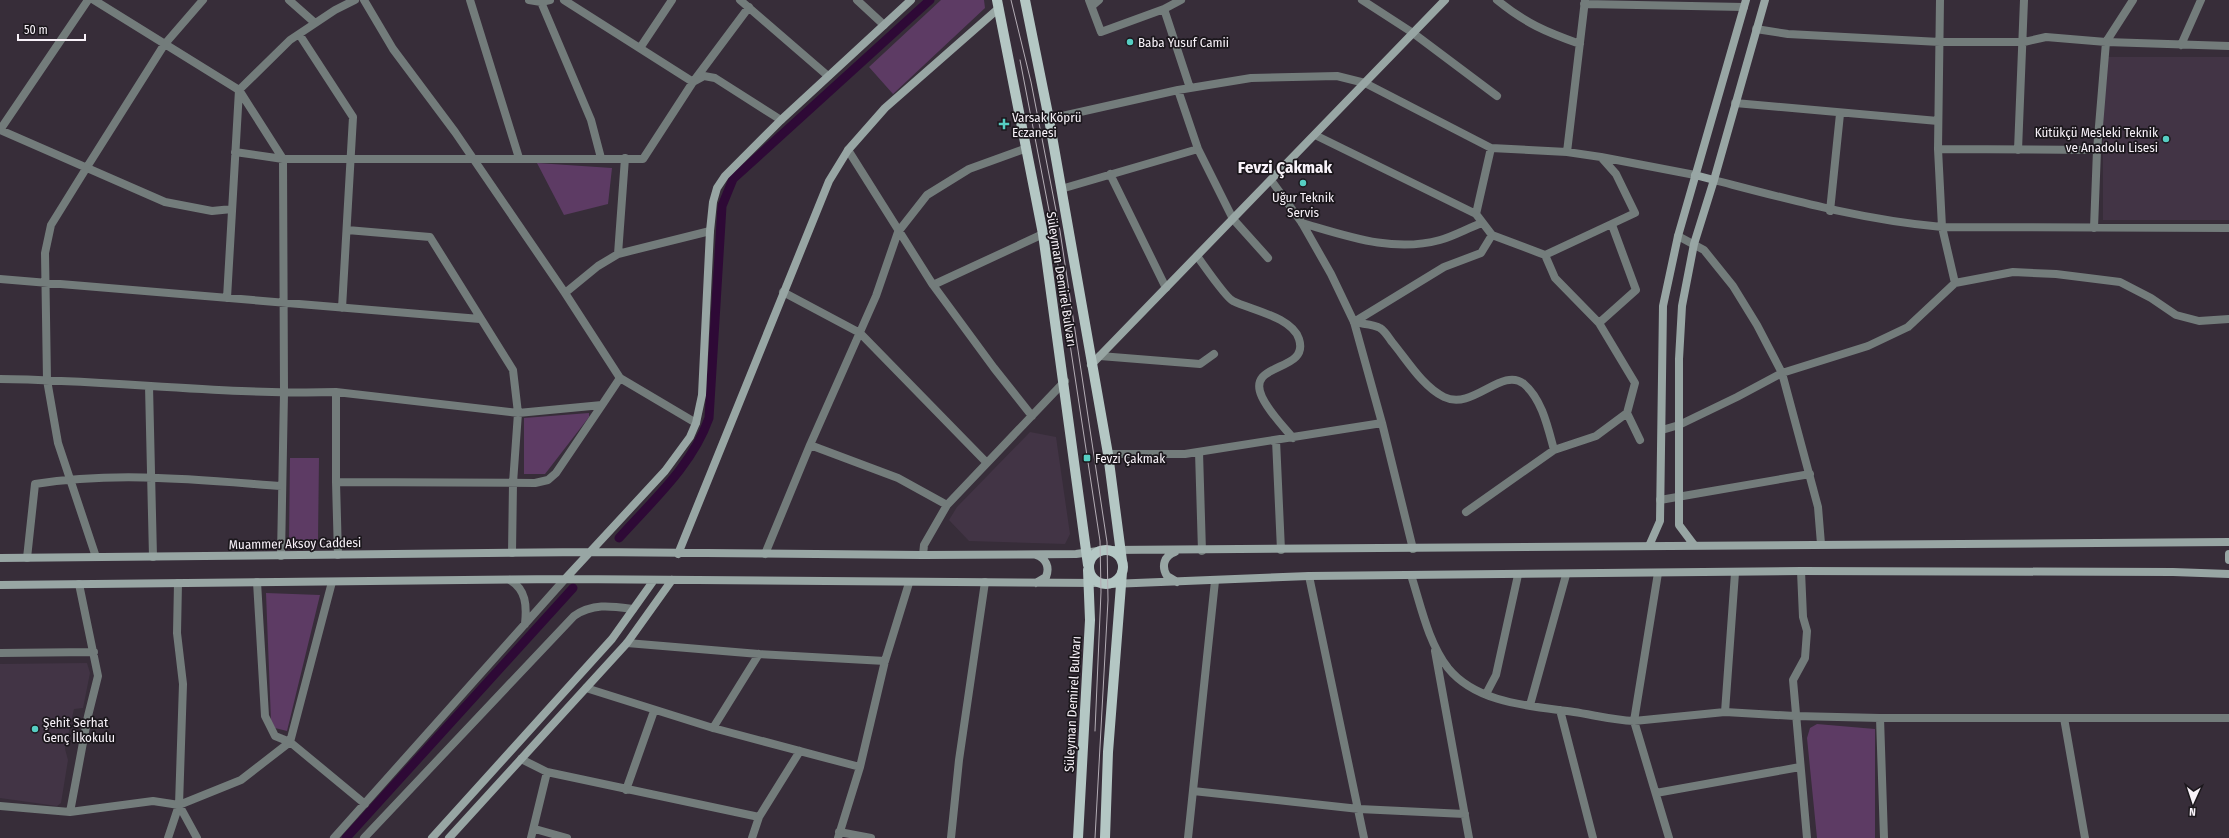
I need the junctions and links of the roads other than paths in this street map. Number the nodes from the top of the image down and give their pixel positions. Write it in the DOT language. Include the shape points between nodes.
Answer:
graph roads {
  1 [pos="88,0"];
  2 [pos="94,0"];
  3 [pos="203,0"];
  4 [pos="289,0"];
  5 [pos="355,0"];
  6 [pos="364,0"];
  7 [pos="470,0"];
  8 [pos="529,0"];
  9 [pos="550,0"];
  10 [pos="564,0"];
  11 [pos="672,0"];
  12 [pos="740,0"];
  13 [pos="856,0"];
  14 [pos="911,0"];
  15 [pos="1024,0"];
  16 [pos="1099,0"];
  17 [pos="1181,0"];
  18 [pos="1362,0"];
  19 [pos="1445,0"];
  20 [pos="1497,0"];
  21 [pos="1765,0"];
  22 [pos="1940,0"];
  23 [pos="2024,0"];
  24 [pos="2133,0"];
  25 [pos="2200,0"];
  26 [pos="541,2"];
  27 [pos="1585,2"];
  28 [pos="1091,3"];
  29 [pos="998,4"];
  30 [pos="1745,4"];
  31 [pos="749,7"];
  32 [pos="1164,9"];
  33 [pos="316,23"];
  34 [pos="884,25"];
  35 [pos="1756,29"];
  36 [pos="1413,33"];
  37 [pos="299,34"];
  38 [pos="1940,42"];
  39 [pos="2024,42"];
  40 [pos="2106,42"];
  41 [pos="1580,44"];
  42 [pos="164,45"];
  43 [pos="2181,45"];
  44 [pos="2229,46"];
  45 [pos="640,48"];
  46 [pos="828,76"];
  47 [pos="693,82"];
  48 [pos="1365,83"];
  49 [pos="1190,88"];
  50 [pos="239,90"];
  51 [pos="1178,90"];
  52 [pos="1497,96"];
  53 [pos="1735,103"];
  54 [pos="1840,114"];
  55 [pos="1049,119"];
  56 [pos="781,120"];
  57 [pos="1938,121"];
  58 [pos="0,130"];
  59 [pos="1315,135"];
  60 [pos="1027,148"];
  61 [pos="1491,148"];
  62 [pos="1198,149"];
  63 [pos="848,150"];
  64 [pos="1938,150"];
  65 [pos="2018,150"];
  66 [pos="2097,150"];
  67 [pos="235,152"];
  68 [pos="1567,152"];
  69 [pos="1601,157"];
  70 [pos="471,158"];
  71 [pos="519,158"];
  72 [pos="601,158"];
  73 [pos="625,158"];
  74 [pos="282,159"];
  75 [pos="351,159"];
  76 [pos="87,167"];
  77 [pos="1110,174"];
  78 [pos="1695,175"];
  79 [pos="1272,180"];
  80 [pos="1714,180"];
  81 [pos="1061,189"];
  82 [pos="232,209"];
  83 [pos="1830,211"];
  84 [pos="1476,214"];
  85 [pos="1233,219"];
  86 [pos="1302,223"];
  87 [pos="1482,223"];
  88 [pos="1612,225"];
  89 [pos="1942,227"];
  90 [pos="2094,228"];
  91 [pos="2229,228"];
  92 [pos="347,230"];
  93 [pos="710,231"];
  94 [pos="898,232"];
  95 [pos="1043,234"];
  96 [pos="1492,235"];
  97 [pos="1678,236"];
  98 [pos="1694,244"];
  99 [pos="618,254"];
  100 [pos="1545,255"];
  101 [pos="1197,256"];
  102 [pos="1268,258"];
  103 [pos="0,279"];
  104 [pos="1955,283"];
  105 [pos="45,285"];
  106 [pos="933,285"];
  107 [pos="1166,288"];
  108 [pos="783,292"];
  109 [pos="564,293"];
  110 [pos="227,298"];
  111 [pos="284,302"];
  112 [pos="342,308"];
  113 [pos="480,319"];
  114 [pos="2229,319"];
  115 [pos="1354,322"];
  116 [pos="1599,323"];
  117 [pos="860,333"];
  118 [pos="1214,354"];
  119 [pos="1100,356"];
  120 [pos="1091,365"];
  121 [pos="1782,373"];
  122 [pos="620,378"];
  123 [pos="0,379"];
  124 [pos="46,380"];
  125 [pos="1064,381"];
  126 [pos="149,386"];
  127 [pos="336,392"];
  128 [pos="284,393"];
  129 [pos="602,406"];
  130 [pos="518,413"];
  131 [pos="1627,413"];
  132 [pos="1032,416"];
  133 [pos="696,423"];
  134 [pos="1382,423"];
  135 [pos="1679,425"];
  136 [pos="1662,430"];
  137 [pos="1293,438"];
  138 [pos="1276,440"];
  139 [pos="1640,440"];
  140 [pos="810,445"];
  141 [pos="1554,450"];
  142 [pos="1199,452"];
  143 [pos="1108,454"];
  144 [pos="986,462"];
  145 [pos="1810,474"];
  146 [pos="151,476"];
  147 [pos="70,478"];
  148 [pos="336,482"];
  149 [pos="513,483"];
  150 [pos="282,486"];
  151 [pos="1678,498"];
  152 [pos="1660,500"];
  153 [pos="947,505"];
  154 [pos="1466,512"];
  155 [pos="2229,542"];
  156 [pos="1820,544"];
  157 [pos="1694,545"];
  158 [pos="1649,546"];
  159 [pos="1413,549"];
  160 [pos="1281,550"];
  161 [pos="1104,551"];
  162 [pos="1180,551"];
  163 [pos="1202,551"];
  164 [pos="590,552"];
  165 [pos="512,553"];
  166 [pos="1087,553"];
  167 [pos="678,554"];
  168 [pos="765,554"];
  169 [pos="1035,554"];
  170 [pos="2229,554"];
  171 [pos="338,555"];
  172 [pos="923,555"];
  173 [pos="281,556"];
  174 [pos="1122,556"];
  175 [pos="153,557"];
  176 [pos="0,558"];
  177 [pos="27,558"];
  178 [pos="96,558"];
  179 [pos="2229,560"];
  180 [pos="1088,567"];
  181 [pos="1801,571"];
  182 [pos="1122,572"];
  183 [pos="1658,573"];
  184 [pos="1735,573"];
  185 [pos="2229,574"];
  186 [pos="1411,575"];
  187 [pos="1566,575"];
  188 [pos="1309,576"];
  189 [pos="1518,576"];
  190 [pos="565,579"];
  191 [pos="510,580"];
  192 [pos="654,580"];
  193 [pos="672,580"];
  194 [pos="1215,581"];
  195 [pos="257,582"];
  196 [pos="332,582"];
  197 [pos="985,582"];
  198 [pos="1181,582"];
  199 [pos="178,583"];
  200 [pos="909,583"];
  201 [pos="1094,583"];
  202 [pos="1122,583"];
  203 [pos="79,584"];
  204 [pos="1033,584"];
  205 [pos="1111,584"];
  206 [pos="0,585"];
  207 [pos="633,609"];
  208 [pos="525,624"];
  209 [pos="627,643"];
  210 [pos="1434,647"];
  211 [pos="94,652"];
  212 [pos="0,653"];
  213 [pos="759,654"];
  214 [pos="885,661"];
  215 [pos="586,688"];
  216 [pos="1486,694"];
  217 [pos="1530,705"];
  218 [pos="1560,710"];
  219 [pos="654,711"];
  220 [pos="1725,712"];
  221 [pos="1795,716"];
  222 [pos="1880,718"];
  223 [pos="2064,718"];
  224 [pos="2229,718"];
  225 [pos="1634,721"];
  226 [pos="713,728"];
  227 [pos="290,742"];
  228 [pos="800,751"];
  229 [pos="521,759"];
  230 [pos="860,767"];
  231 [pos="1800,767"];
  232 [pos="547,772"];
  233 [pos="626,790"];
  234 [pos="1193,791"];
  235 [pos="1656,793"];
  236 [pos="364,804"];
  237 [pos="179,805"];
  238 [pos="0,806"];
  239 [pos="1359,809"];
  240 [pos="70,812"];
  241 [pos="1465,814"];
  242 [pos="758,817"];
  243 [pos="535,829"];
  244 [pos="838,835"];
  245 [pos="168,838"];
  246 [pos="197,838"];
  247 [pos="334,838"];
  248 [pos="364,838"];
  249 [pos="432,838"];
  250 [pos="449,838"];
  251 [pos="532,838"];
  252 [pos="567,838"];
  253 [pos="752,838"];
  254 [pos="871,838"];
  255 [pos="951,838"];
  256 [pos="1078,838"];
  257 [pos="1105,838"];
  258 [pos="1188,838"];
  259 [pos="1364,838"];
  260 [pos="1469,838"];
  261 [pos="1593,838"];
  262 [pos="1669,838"];
  263 [pos="1806,838"];
  264 [pos="1884,838"];
  265 [pos="2085,838"];
  1 -- 58 [label="street"];
  2 -- 42 [label="street"];
  3 -- 42 [label="street"];
  4 -- 33 [label="street"];
  5 -- 33 [label="street"];
  6 -- 70 [label="street" via="393,49 455,132"];
  7 -- 71 [label="street"];
  8 -- 26 [label="street"];
  9 -- 26 [label="street"];
  10 -- 45 [label="street"];
  11 -- 45 [label="street"];
  12 -- 31 [label="street"];
  13 -- 34 [label="street"];
  14 -- 34 [label="main road"];
  15 -- 55 [label="main road, Süleyman Demirel Bulvarı"];
  16 -- 28 [label="street"];
  17 -- 32 [label="street"];
  18 -- 36 [label="street"];
  19 -- 36 [label="main road"];
  20 -- 41 [label="street" via="1518,18 1546,33"];
  21 -- 35 [label="main road"];
  22 -- 38 [label="street"];
  23 -- 39 [label="street"];
  24 -- 40 [label="street"];
  25 -- 43 [label="street"];
  26 -- 72 [label="street" via="591,120"];
  27 -- 30 [label="street"];
  27 -- 41 [label="street"];
  28 -- 32 [label="street" via="1101,32"];
  29 -- 60 [label="main road, Süleyman Demirel Bulvarı"];
  29 -- 63 [label="main road" via="885,108"];
  30 -- 78 [label="main road"];
  31 -- 46 [label="street"];
  31 -- 47 [label="street"];
  32 -- 49 [label="street"];
  33 -- 37 [label="street"];
  34 -- 46 [label="main road"];
  35 -- 38 [label="street" via="1788,34"];
  35 -- 53 [label="main road"];
  36 -- 48 [label="main road"];
  36 -- 52 [label="street"];
  37 -- 50 [label="street"];
  37 -- 75 [label="street" via="354,117"];
  38 -- 39 [label="street"];
  38 -- 57 [label="street"];
  39 -- 40 [label="street" via="2046,37"];
  39 -- 65 [label="street"];
  40 -- 43 [label="street"];
  40 -- 66 [label="street"];
  41 -- 68 [label="street"];
  42 -- 50 [label="street"];
  42 -- 76 [label="street"];
  43 -- 44 [label="street"];
  45 -- 47 [label="street"];
  46 -- 56 [label="main road"];
  47 -- 56 [label="street" via="704,76 715,78"];
  47 -- 73 [label="street" via="643,159"];
  48 -- 49 [label="street" via="1337,76 1251,78"];
  48 -- 59 [label="main road"];
  48 -- 61 [label="street"];
  49 -- 51 [label="street"];
  50 -- 67 [label="street"];
  50 -- 74 [label="street"];
  51 -- 55 [label="street"];
  51 -- 62 [label="street"];
  53 -- 54 [label="street"];
  53 -- 80 [label="main road"];
  54 -- 57 [label="street"];
  54 -- 83 [label="street"];
  55 -- 81 [label="main road, Süleyman Demirel Bulvarı"];
  56 -- 93 [label="main road" via="725,176 717,188"];
  57 -- 64 [label="street"];
  58 -- 76 [label="street"];
  59 -- 79 [label="main road"];
  59 -- 84 [label="street"];
  60 -- 94 [label="street" via="969,169 927,195"];
  60 -- 95 [label="main road, Süleyman Demirel Bulvarı"];
  61 -- 68 [label="street"];
  61 -- 84 [label="street"];
  62 -- 77 [label="street"];
  62 -- 85 [label="street"];
  63 -- 94 [label="street"];
  63 -- 108 [label="main road" via="829,181"];
  64 -- 65 [label="street"];
  64 -- 89 [label="street"];
  65 -- 66 [label="street"];
  66 -- 90 [label="street"];
  67 -- 74 [label="street"];
  67 -- 82 [label="street"];
  68 -- 69 [label="street"];
  69 -- 78 [label="street"];
  69 -- 88 [label="street" via="1616,174 1635,213"];
  70 -- 71 [label="street"];
  70 -- 75 [label="street"];
  70 -- 109 [label="street"];
  71 -- 72 [label="street"];
  72 -- 73 [label="street"];
  73 -- 99 [label="street"];
  74 -- 75 [label="street"];
  74 -- 111 [label="street"];
  75 -- 92 [label="street"];
  76 -- 82 [label="street" via="165,202 212,212"];
  76 -- 105 [label="street" via="51,225 45,253"];
  77 -- 81 [label="street"];
  77 -- 107 [label="street"];
  78 -- 80 [label="main road"];
  78 -- 97 [label="main road"];
  79 -- 85 [label="main road"];
  79 -- 86 [label="street"];
  80 -- 83 [label="street"];
  80 -- 98 [label="main road"];
  81 -- 120 [label="main road, Süleyman Demirel Bulvarı"];
  82 -- 110 [label="street"];
  83 -- 89 [label="street" via="1895,223"];
  84 -- 87 [label="street"];
  85 -- 101 [label="main road"];
  85 -- 102 [label="street"];
  86 -- 87 [label="street" via="1352,238 1385,244 1413,244 1440,240"];
  86 -- 115 [label="street"];
  87 -- 96 [label="street"];
  88 -- 100 [label="street"];
  88 -- 116 [label="street" via="1636,290"];
  89 -- 90 [label="street"];
  89 -- 104 [label="street"];
  90 -- 91 [label="street"];
  92 -- 112 [label="street"];
  92 -- 113 [label="street" via="430,237"];
  93 -- 99 [label="street"];
  93 -- 133 [label="main road" via="702,395"];
  94 -- 106 [label="street"];
  94 -- 117 [label="street"];
  95 -- 106 [label="street"];
  95 -- 125 [label="main road, Süleyman Demirel Bulvarı"];
  96 -- 100 [label="street"];
  96 -- 115 [label="street" via="1481,253 1444,267"];
  97 -- 98 [label="street"];
  97 -- 136 [label="main road" via="1663,306"];
  98 -- 121 [label="street" via="1704,250 1733,286"];
  98 -- 135 [label="main road" via="1682,306"];
  99 -- 109 [label="street"];
  100 -- 116 [label="street" via="1555,278"];
  101 -- 107 [label="main road"];
  101 -- 137 [label="street" via="1231,301 1247,305 1294,329 1299,340 1298,353 1290,363 1267,372 1260,383 1261,396 1272,414"];
  103 -- 105 [label="street"];
  104 -- 114 [label="street" via="2013,272 2056,274 2120,282 2176,315 2199,321"];
  104 -- 121 [label="street" via="1908,327 1868,346"];
  105 -- 110 [label="street"];
  105 -- 124 [label="street"];
  106 -- 132 [label="street"];
  107 -- 119 [label="main road"];
  108 -- 117 [label="street"];
  108 -- 167 [label="main road"];
  109 -- 122 [label="street"];
  110 -- 111 [label="street"];
  111 -- 112 [label="street"];
  111 -- 128 [label="street"];
  112 -- 113 [label="street"];
  113 -- 130 [label="street" via="513,370"];
  115 -- 134 [label="street"];
  115 -- 141 [label="street" via="1381,328 1430,387 1445,398 1469,399 1498,382 1512,380 1523,383 1530,390 1546,420"];
  116 -- 131 [label="street" via="1635,383"];
  117 -- 140 [label="street"];
  117 -- 144 [label="street"];
  118 -- 119 [label="street" via="1200,364"];
  119 -- 120 [label="main road"];
  120 -- 143 [label="main road, Süleyman Demirel Bulvarı"];
  121 -- 135 [label="street"];
  121 -- 145 [label="street"];
  122 -- 129 [label="street"];
  122 -- 133 [label="street"];
  123 -- 124 [label="street"];
  124 -- 126 [label="street"];
  124 -- 147 [label="street" via="58,444"];
  125 -- 132 [label="street"];
  125 -- 166 [label="main road, Süleyman Demirel Bulvarı"];
  126 -- 128 [label="street"];
  126 -- 146 [label="street"];
  127 -- 128 [label="street"];
  127 -- 130 [label="street"];
  127 -- 148 [label="street"];
  128 -- 150 [label="street"];
  129 -- 130 [label="street"];
  129 -- 149 [label="street" via="556,473 548,480"];
  130 -- 149 [label="street"];
  131 -- 139 [label="street"];
  131 -- 141 [label="street" via="1596,436"];
  132 -- 144 [label="street"];
  133 -- 164 [label="main road" via="690,437 665,471"];
  134 -- 137 [label="street"];
  134 -- 159 [label="street"];
  135 -- 136 [label="street"];
  135 -- 151 [label="main road"];
  136 -- 152 [label="main road"];
  137 -- 138 [label="street"];
  138 -- 142 [label="street"];
  138 -- 160 [label="street"];
  140 -- 153 [label="street" via="898,478"];
  140 -- 168 [label="street"];
  141 -- 154 [label="street"];
  142 -- 143 [label="street"];
  142 -- 163 [label="street"];
  143 -- 174 [label="main road, Süleyman Demirel Bulvarı"];
  144 -- 153 [label="street"];
  145 -- 151 [label="street"];
  145 -- 156 [label="street" via="1818,508"];
  146 -- 147 [label="street"];
  146 -- 150 [label="street"];
  146 -- 175 [label="street"];
  147 -- 177 [label="street" via="35,484"];
  147 -- 178 [label="street"];
  148 -- 149 [label="street"];
  148 -- 171 [label="street"];
  149 -- 165 [label="street"];
  150 -- 173 [label="street"];
  151 -- 152 [label="street"];
  151 -- 157 [label="main road" via="1679,525"];
  152 -- 158 [label="main road" via="1660,521"];
  153 -- 172 [label="street" via="924,545"];
  155 -- 156 [label="main road"];
  156 -- 157 [label="main road"];
  157 -- 158 [label="main road"];
  158 -- 159 [label="main road"];
  159 -- 160 [label="main road"];
  160 -- 163 [label="main road"];
  161 -- 166 [label="main road, Muammer Aksoy Caddesi"];
  161 -- 174 [label="main road"];
  161 -- 180 [label="main road" via="1090,559"];
  162 -- 163 [label="main road"];
  162 -- 174 [label="main road"];
  162 -- 198 [label="main road" via="1170,554 1163,567 1171,580"];
  164 -- 165 [label="main road, Muammer Aksoy Caddesi"];
  164 -- 167 [label="main road, Muammer Aksoy Caddesi"];
  164 -- 190 [label="main road"];
  165 -- 171 [label="main road, Muammer Aksoy Caddesi"];
  166 -- 169 [label="main road, Muammer Aksoy Caddesi"];
  166 -- 180 [label="main road, Süleyman Demirel Bulvarı"];
  167 -- 168 [label="main road, Muammer Aksoy Caddesi"];
  168 -- 172 [label="main road, Muammer Aksoy Caddesi"];
  169 -- 172 [label="main road, Muammer Aksoy Caddesi"];
  169 -- 204 [label="main road" via="1044,559 1048,568 1046,577"];
  170 -- 179 [label="main road"];
  171 -- 173 [label="main road, Muammer Aksoy Caddesi"];
  173 -- 175 [label="main road, Muammer Aksoy Caddesi"];
  174 -- 182 [label="main road"];
  175 -- 178 [label="main road, Muammer Aksoy Caddesi"];
  176 -- 177 [label="main road, Muammer Aksoy Caddesi"];
  177 -- 178 [label="main road, Muammer Aksoy Caddesi"];
  180 -- 201 [label="main road, Süleyman Demirel Bulvarı"];
  181 -- 184 [label="main road"];
  181 -- 185 [label="main road"];
  181 -- 221 [label="street" via="1807,632 1805,658 1793,680"];
  182 -- 202 [label="main road"];
  182 -- 205 [label="main road" via="1116,582"];
  183 -- 184 [label="main road"];
  183 -- 187 [label="main road"];
  183 -- 225 [label="street"];
  184 -- 220 [label="street"];
  186 -- 188 [label="main road"];
  186 -- 189 [label="main road"];
  186 -- 210 [label="street"];
  187 -- 189 [label="main road"];
  187 -- 217 [label="street"];
  188 -- 194 [label="main road"];
  188 -- 239 [label="street"];
  189 -- 216 [label="street" via="1496,675"];
  190 -- 191 [label="main road"];
  190 -- 192 [label="main road"];
  190 -- 208 [label="street"];
  191 -- 196 [label="main road"];
  191 -- 208 [label="street" via="520,588 525,597"];
  192 -- 193 [label="main road"];
  192 -- 207 [label="main road"];
  193 -- 200 [label="main road"];
  193 -- 209 [label="main road"];
  194 -- 198 [label="main road"];
  194 -- 234 [label="street"];
  195 -- 196 [label="main road"];
  195 -- 199 [label="main road"];
  195 -- 227 [label="street" via="265,716 275,736"];
  196 -- 227 [label="street"];
  197 -- 200 [label="main road"];
  197 -- 204 [label="main road"];
  197 -- 255 [label="street" via="959,760"];
  198 -- 202 [label="main road"];
  199 -- 203 [label="main road"];
  199 -- 237 [label="street" via="177,633 183,684"];
  200 -- 214 [label="street"];
  201 -- 204 [label="main road"];
  201 -- 205 [label="main road"];
  201 -- 256 [label="main road, Süleyman Demirel Bulvarı"];
  202 -- 205 [label="main road"];
  202 -- 257 [label="main road" via="1108,752"];
  203 -- 206 [label="main road"];
  203 -- 211 [label="street"];
  207 -- 248 [label="street" via="599,606 586,609 574,616"];
  207 -- 249 [label="main road" via="612,639"];
  208 -- 236 [label="street"];
  209 -- 213 [label="street"];
  209 -- 215 [label="main road"];
  210 -- 216 [label="street" via="1449,668 1466,684"];
  210 -- 241 [label="street"];
  211 -- 212 [label="street"];
  211 -- 240 [label="street" via="98,676"];
  213 -- 214 [label="street"];
  213 -- 226 [label="street"];
  214 -- 230 [label="street"];
  215 -- 219 [label="street"];
  215 -- 229 [label="main road"];
  216 -- 217 [label="street" via="1509,702"];
  217 -- 218 [label="street"];
  218 -- 225 [label="street"];
  218 -- 261 [label="street"];
  219 -- 226 [label="street"];
  219 -- 233 [label="street"];
  220 -- 221 [label="street"];
  220 -- 225 [label="street"];
  221 -- 222 [label="street"];
  221 -- 231 [label="street"];
  222 -- 223 [label="street"];
  222 -- 264 [label="street"];
  223 -- 224 [label="street"];
  223 -- 265 [label="street"];
  225 -- 235 [label="street"];
  226 -- 228 [label="street"];
  227 -- 236 [label="street"];
  227 -- 237 [label="street" via="241,780"];
  228 -- 230 [label="street"];
  228 -- 242 [label="street"];
  229 -- 232 [label="street"];
  229 -- 250 [label="main road"];
  230 -- 244 [label="street"];
  231 -- 235 [label="street"];
  231 -- 263 [label="street"];
  232 -- 233 [label="street"];
  232 -- 243 [label="street"];
  233 -- 242 [label="street"];
  234 -- 239 [label="street"];
  234 -- 258 [label="street"];
  235 -- 262 [label="street"];
  236 -- 247 [label="street"];
  237 -- 240 [label="street" via="153,801"];
  237 -- 245 [label="street"];
  237 -- 246 [label="street"];
  238 -- 240 [label="street"];
  239 -- 241 [label="street"];
  239 -- 259 [label="street"];
  241 -- 260 [label="street"];
  242 -- 253 [label="street"];
  243 -- 251 [label="street"];
  243 -- 252 [label="street"];
  244 -- 254 [label="street"];
}
